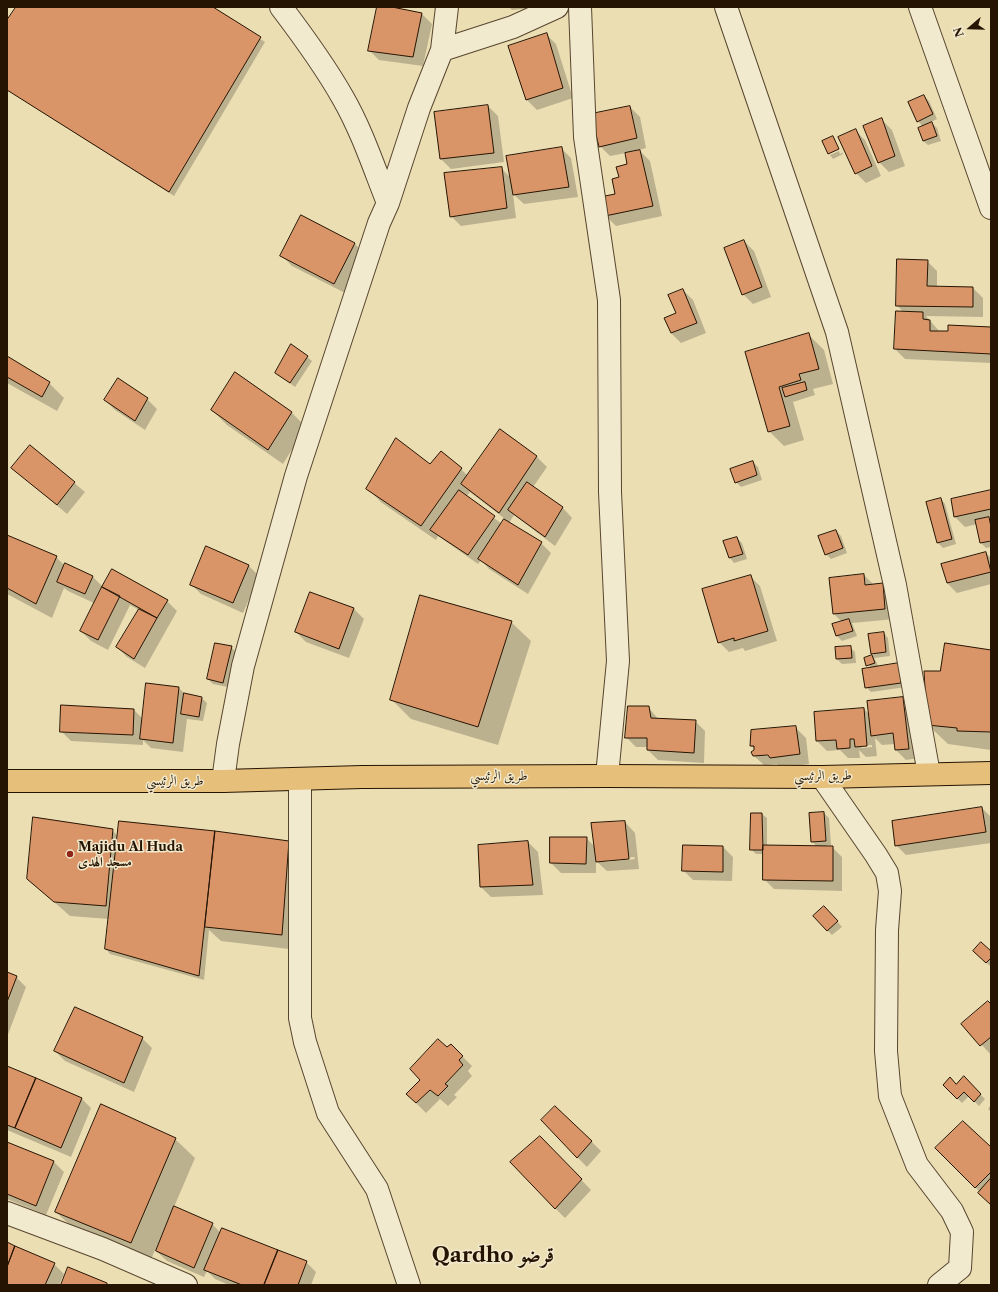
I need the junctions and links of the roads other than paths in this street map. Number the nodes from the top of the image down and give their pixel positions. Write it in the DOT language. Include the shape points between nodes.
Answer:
graph roads {
  1 [pos="281,7"];
  2 [pos="447,7"];
  3 [pos="557,7"];
  4 [pos="580,7"];
  5 [pos="726,7"];
  6 [pos="920,7"];
  7 [pos="442,50"];
  8 [pos="388,203"];
  9 [pos="991,208"];
  10 [pos="991,773"];
  11 [pos="929,774"];
  12 [pos="608,776"];
  13 [pos="822,776"];
  14 [pos="300,780"];
  15 [pos="7,781"];
  16 [pos="223,781"];
  17 [pos="7,1213"];
  18 [pos="186,1285"];
  19 [pos="409,1285"];
  20 [pos="939,1285"];
  1 -- 8 [label="street" via="344,99"];
  2 -- 7 [label="street"];
  3 -- 7 [label="street" via="513,27"];
  4 -- 12 [label="street" via="585,137 609,300 610,492 618,660"];
  5 -- 11 [label="street" via="837,332 895,586"];
  6 -- 9 [label="street"];
  7 -- 8 [label="street" via="419,108"];
  8 -- 16 [label="street" via="379,223 292,491 243,666"];
  10 -- 11 [label="main road, طريق الرئيسي"];
  11 -- 13 [label="main road, طريق الرئيسي"];
  12 -- 13 [label="main road, طريق الرئيسي"];
  12 -- 14 [label="main road, طريق الرئيسي" via="362,777"];
  13 -- 20 [label="street" via="886,873 890,891 887,930 886,1051 890,1096 917,1165 952,1211 962,1232 960,1268"];
  14 -- 16 [label="main road, طريق الرئيسي"];
  14 -- 19 [label="street" via="300,1018 305,1042 328,1113 377,1189"];
  15 -- 16 [label="main road, طريق الرئيسي"];
  17 -- 18 [label="street" via="103,1249"];
}
